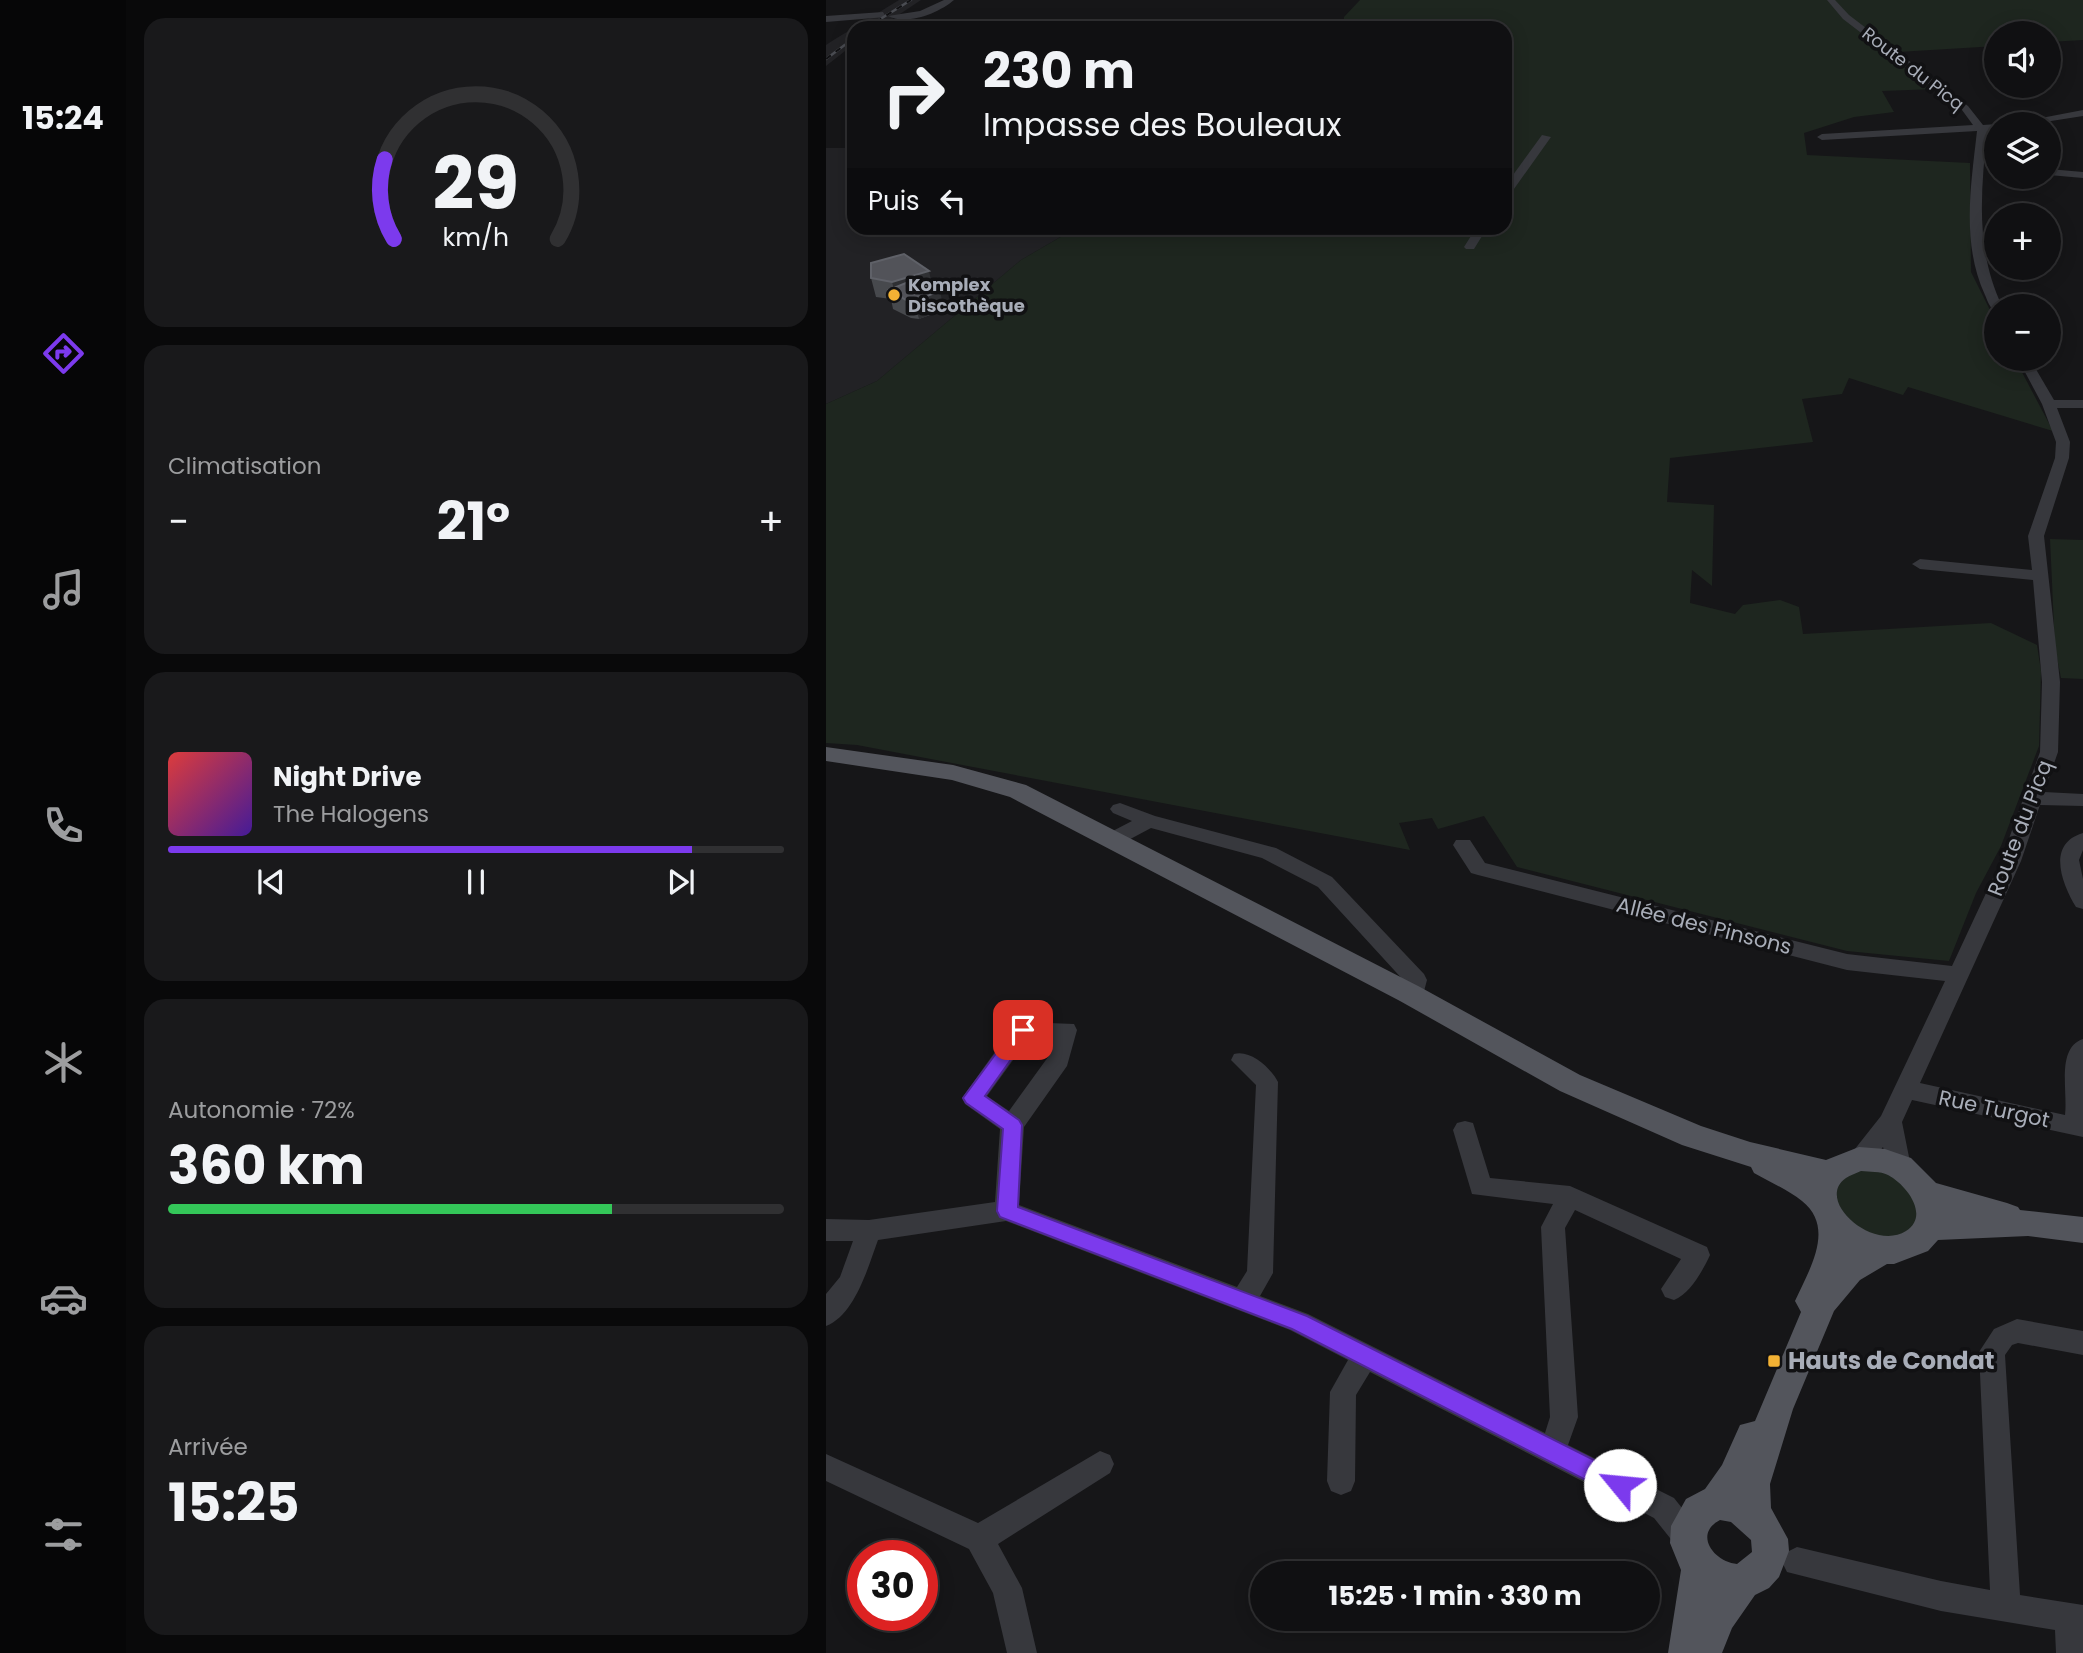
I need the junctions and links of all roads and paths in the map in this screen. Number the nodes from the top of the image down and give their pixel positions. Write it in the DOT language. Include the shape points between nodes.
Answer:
graph roads {
  1 [pos="950,0"];
  2 [pos="1831,0"];
  3 [pos="888,15"];
  4 [pos="826,19"];
  5 [pos="2083,113"];
  6 [pos="2061,117"];
  7 [pos="1982,130"];
  8 [pos="1546,137"];
  9 [pos="1822,137"];
  10 [pos="2061,173"];
  11 [pos="2083,175"];
  12 [pos="1512,184"];
  13 [pos="1477,235"];
  14 [pos="1471,247"];
  15 [pos="1989,294"];
  16 [pos="2031,371"];
  17 [pos="2049,404"];
  18 [pos="2083,404"];
  19 [pos="1920,564"];
  20 [pos="2041,576"];
  21 [pos="826,754"];
  22 [pos="2031,798"];
  23 [pos="2083,800"];
  24 [pos="1120,809"];
  25 [pos="1149,821"];
  26 [pos="1114,839"];
  27 [pos="2083,840"];
  28 [pos="1463,845"];
  29 [pos="2083,902"];
  30 [pos="1959,975"];
  31 [pos="1410,994"];
  32 [pos="2083,1048"];
  33 [pos="1242,1060"];
  34 [pos="1905,1089"];
  35 [pos="1890,1122"];
  36 [pos="1013,1125"];
  37 [pos="2079,1127"];
  38 [pos="1465,1130"];
  39 [pos="1858,1159"];
  40 [pos="1899,1167"];
  41 [pos="1928,1195"];
  42 [pos="1570,1196"];
  43 [pos="1828,1200"];
  44 [pos="1007,1211"];
  45 [pos="2028,1223"];
  46 [pos="1930,1227"];
  47 [pos="826,1230"];
  48 [pos="2083,1230"];
  49 [pos="869,1231"];
  50 [pos="1882,1250"];
  51 [pos="1674,1289"];
  52 [pos="1242,1301"];
  53 [pos="826,1314"];
  54 [pos="2083,1343"];
  55 [pos="1365,1357"];
  56 [pos="1553,1450"];
  57 [pos="1100,1464"];
  58 [pos="826,1466"];
  59 [pos="1341,1481"];
  60 [pos="1664,1508"];
  61 [pos="1702,1529"];
  62 [pos="979,1539"];
  63 [pos="1756,1551"];
  64 [pos="2006,1607"];
  65 [pos="2076,1619"];
  66 [pos="1021,1653"];
  67 [pos="1687,1653"];
  68 [pos="1703,1653"];
  69 [pos="2071,1653"];
  1 -- 3 [label="street" via="931,12"];
  2 -- 7 [label="street, Route du Picq" via="1846,17 1965,108"];
  3 -- 4 [label="street"];
  5 -- 6 [label="street"];
  7 -- 9 [label="street"];
  7 -- 15 [label="street, Route du Picq" via="1976,256"];
  8 -- 12 [label="street"];
  10 -- 11 [label="street"];
  13 -- 14 [label="street"];
  16 -- 17 [label="street, Route du Picq"];
  17 -- 18 [label="street"];
  17 -- 20 [label="street, Route du Picq" via="2062,434 2062,458 2036,536"];
  19 -- 20 [label="street"];
  20 -- 22 [label="street, Route du Picq" via="2051,682 2049,752"];
  21 -- 26 [label="main road" via="953,773 1018,791"];
  22 -- 23 [label="street"];
  22 -- 30 [label="street, Route du Picq" via="2011,861"];
  24 -- 25 [label="street"];
  25 -- 26 [label="street"];
  25 -- 31 [label="street" via="1269,853 1325,882 1416,980"];
  26 -- 31 [label="main road"];
  27 -- 29 [label="street" via="2068,853 2067,862"];
  28 -- 30 [label="street, Allée des Pinsons" via="1478,868 1847,962"];
  30 -- 34 [label="street, Route du Picq"];
  31 -- 43 [label="main road" via="1570,1083 1693,1136 1750,1154"];
  32 -- 37 [label="street" via="2078,1052"];
  33 -- 52 [label="street" via="1267,1082 1260,1273"];
  34 -- 35 [label="street, Route du Picq"];
  34 -- 37 [label="street, Rue Turgot"];
  35 -- 39 [label="street, Route du Picq"];
  35 -- 40 [label="street"];
  36 -- 36 [label="street" via="1059,1060 1066,1030 1023,1030 973,1098"];
  36 -- 44 [label="street"];
  38 -- 42 [label="street" via="1481,1187"];
  39 -- 40 [label="main road"];
  39 -- 43 [label="main road" via="1837,1166"];
  40 -- 41 [label="main road"];
  41 -- 45 [label="main road"];
  41 -- 46 [label="main road"];
  42 -- 51 [label="street" via="1698,1255"];
  42 -- 56 [label="street" via="1553,1227 1564,1417"];
  43 -- 50 [label="main road" via="1856,1242"];
  43 -- 61 [label="main road" via="1833,1253 1735,1478"];
  44 -- 49 [label="street"];
  44 -- 52 [label="street"];
  45 -- 46 [label="main road"];
  45 -- 48 [label="main road"];
  46 -- 50 [label="main road" via="1911,1245"];
  47 -- 49 [label="street"];
  49 -- 53 [label="street" via="850,1283"];
  50 -- 63 [label="main road" via="1849,1270 1822,1302 1776,1409 1752,1484"];
  52 -- 55 [label="street" via="1299,1322"];
  54 -- 64 [label="street" via="2017,1331 2003,1337 1992,1352"];
  55 -- 56 [label="street"];
  55 -- 59 [label="street" via="1343,1392"];
  56 -- 60 [label="street"];
  57 -- 62 [label="street"];
  58 -- 62 [label="street"];
  60 -- 61 [label="street"];
  61 -- 63 [label="main road" via="1730,1502"];
  61 -- 63 [label="main road" via="1719,1581"];
  61 -- 67 [label="main road"];
  62 -- 66 [label="street" via="1007,1588"];
  63 -- 64 [label="street"];
  63 -- 68 [label="main road" via="1717,1616"];
  64 -- 65 [label="street"];
  65 -- 69 [label="street"];
}
